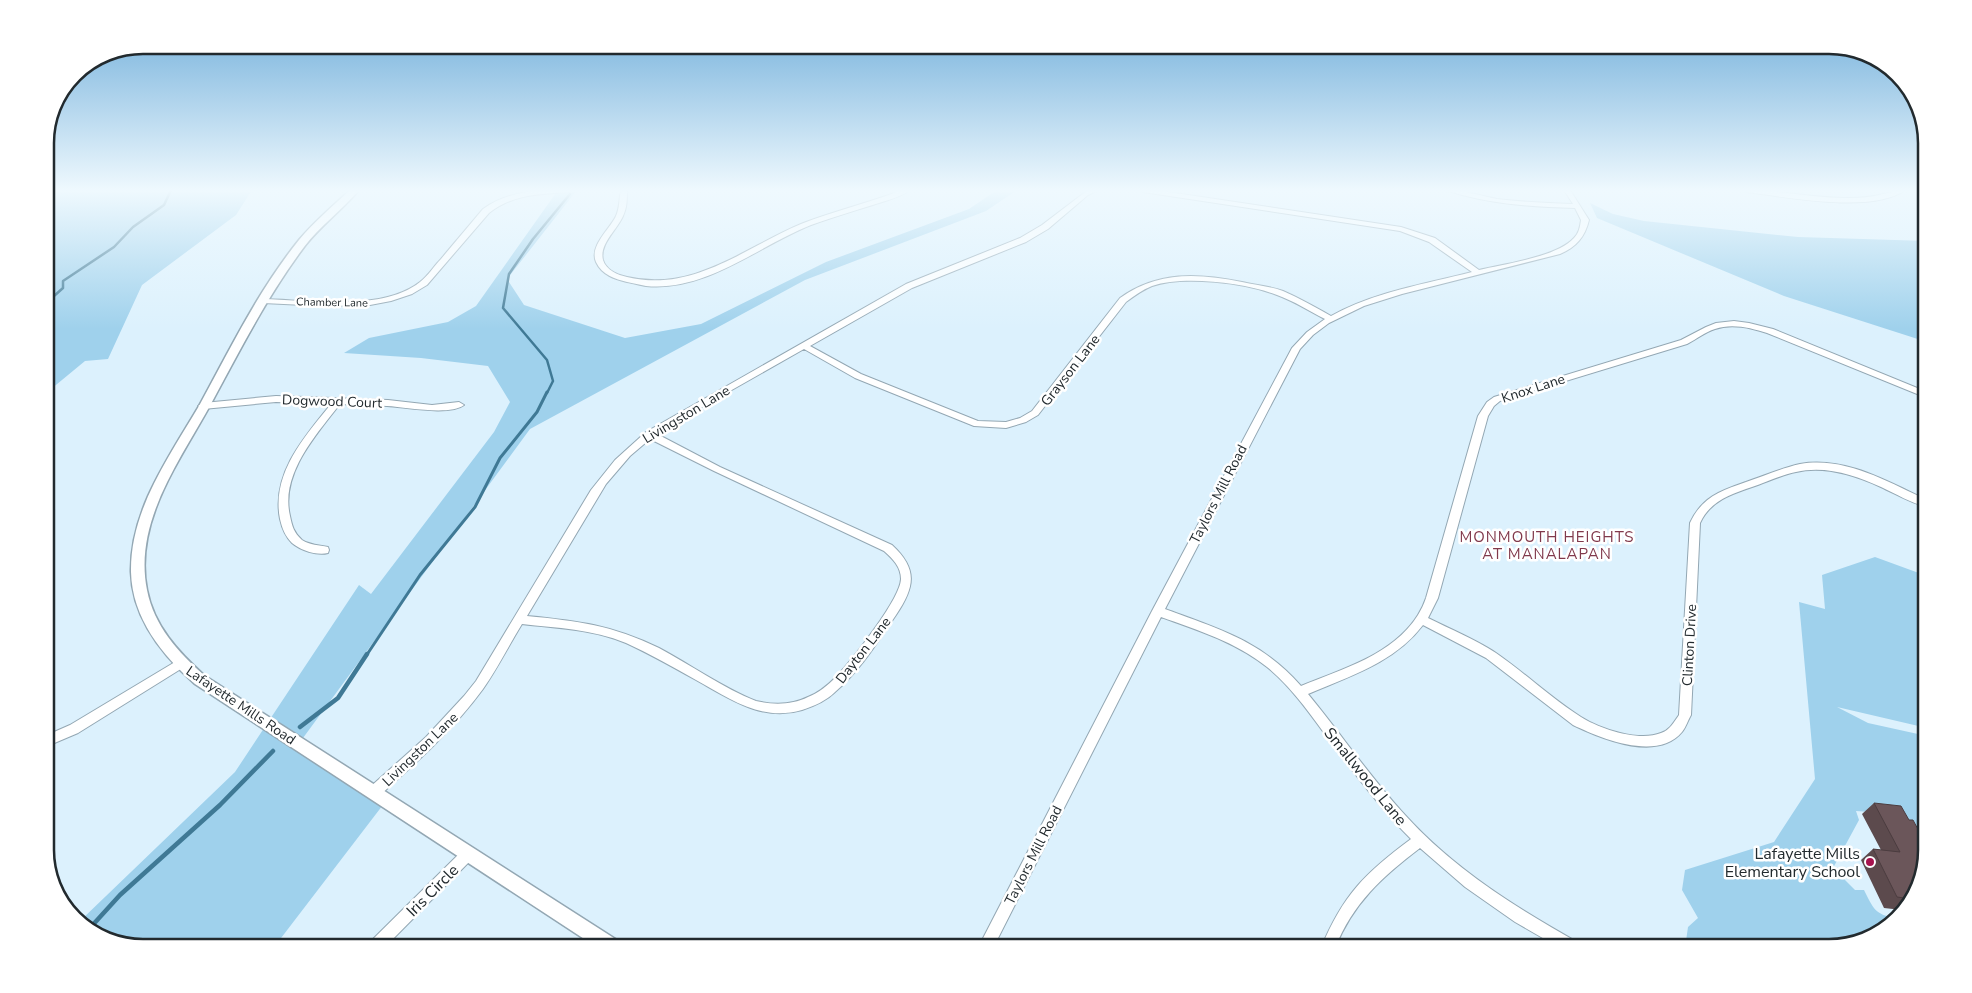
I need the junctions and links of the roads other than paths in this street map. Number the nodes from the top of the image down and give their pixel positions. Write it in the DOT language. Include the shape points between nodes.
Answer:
graph roads {
  1 [pos="309,236"];
  2 [pos="464,236"];
  3 [pos="607,236"];
  4 [pos="778,236"];
  5 [pos="1029,236"];
  6 [pos="1422,236"];
  7 [pos="1580,236"];
  8 [pos="1478,273"];
  9 [pos="263,301"];
  10 [pos="1329,318"];
  11 [pos="804,346"];
  12 [pos="1918,392"];
  13 [pos="338,401"];
  14 [pos="459,405"];
  15 [pos="204,406"];
  16 [pos="649,434"];
  17 [pos="1918,500"];
  18 [pos="324,550"];
  19 [pos="1158,611"];
  20 [pos="518,619"];
  21 [pos="1421,620"];
  22 [pos="180,664"];
  23 [pos="1300,692"];
  24 [pos="54,738"];
  25 [pos="374,792"];
  26 [pos="1420,840"];
  27 [pos="468,854"];
  28 [pos="383,939"];
  29 [pos="600,939"];
  30 [pos="990,939"];
  31 [pos="1331,939"];
  32 [pos="1558,939"];
  1 -- 9 [label="street, Lafayette Mills Road"];
  2 -- 9 [label="street, Chamber Lane" via="424,283 398,297 366,303"];
  3 -- 4 [label="street" via="600,247 599,258 603,266 631,281 652,283 678,282 709,273"];
  5 -- 11 [label="street, Livingston Lane" via="924,279"];
  6 -- 8 [label="street" via="1432,240"];
  7 -- 8 [label="street, Taylors Mill Road" via="1570,246 1543,257"];
  8 -- 10 [label="street, Taylors Mill Road" via="1372,300"];
  9 -- 15 [label="street, Lafayette Mills Road"];
  10 -- 11 [label="street, Grayson Lane" via="1284,295 1260,288 1196,278 1154,283 1136,290 1123,300 1036,413 1014,423 996,426 967,421 858,376"];
  10 -- 19 [label="street, Taylors Mill Road" via="1302,340 1289,358"];
  11 -- 16 [label="street, Livingston Lane"];
  12 -- 21 [label="street, Knox Lane" via="1770,331 1729,324 1710,328 1684,342 1497,399 1483,416 1432,598"];
  13 -- 14 [label="street, Dogwood Court" via="432,408"];
  13 -- 15 [label="street, Dogwood Court" via="276,399"];
  13 -- 18 [label="street" via="298,454 284,496 285,521 292,538 310,548"];
  15 -- 22 [label="street, Lafayette Mills Road" via="153,497 144,520 138,557 139,589 149,620"];
  16 -- 20 [label="street, Livingston Lane" via="605,476"];
  16 -- 20 [label="street, Dayton Lane" via="888,548 906,573 902,598 834,687 807,703 783,708 752,705 612,633"];
  17 -- 21 [label="street, Clinton Drive" via="1849,472 1814,466 1785,472 1720,495 1707,503 1695,522 1685,715 1675,730 1659,739 1636,741 1592,729 1490,656"];
  19 -- 23 [label="street, Smallwood Lane" via="1244,645 1271,663"];
  19 -- 30 [label="street, Taylors Mill Road"];
  20 -- 25 [label="street, Livingston Lane" via="466,704 439,734"];
  21 -- 23 [label="street, Knox Lane" via="1413,632 1383,656"];
  22 -- 24 [label="street"];
  22 -- 25 [label="street, Lafayette Mills Road"];
  23 -- 26 [label="street, Smallwood Lane" via="1380,796"];
  25 -- 27 [label="street, Lafayette Mills Road"];
  26 -- 31 [label="street" via="1368,880 1353,898"];
  26 -- 32 [label="street, Smallwood Lane" via="1506,909"];
  27 -- 28 [label="street, Iris Circle"];
  27 -- 29 [label="street, Lafayette Mills Road"];
}
